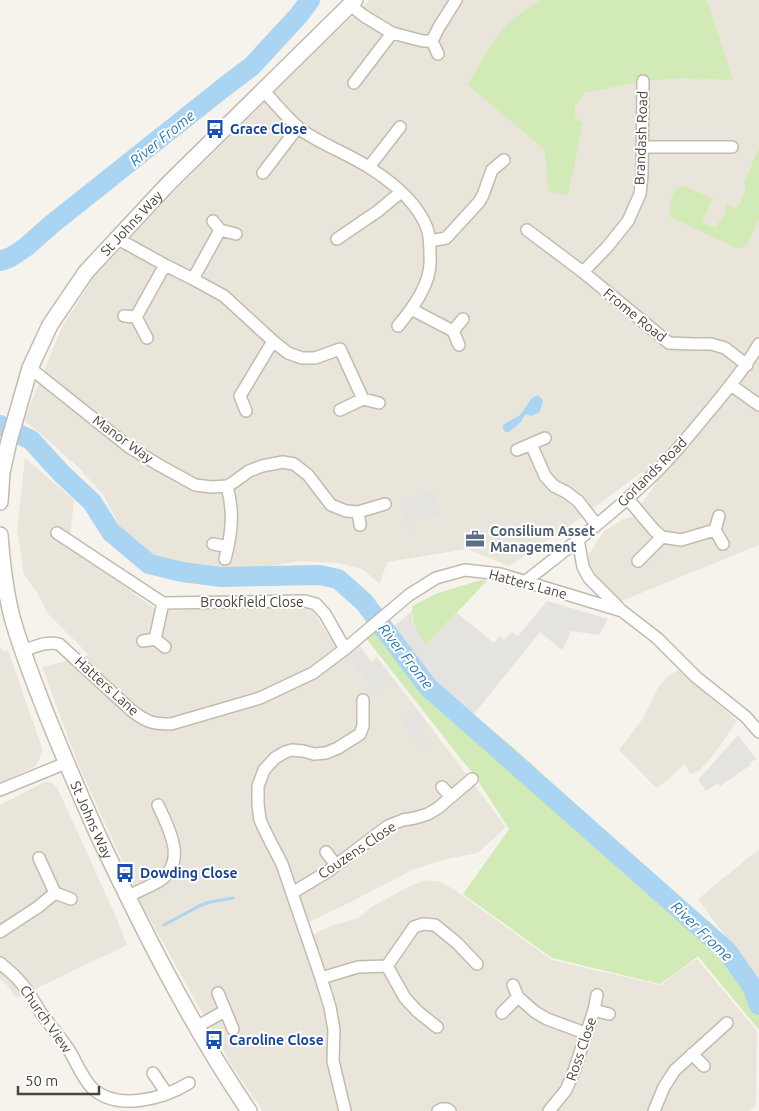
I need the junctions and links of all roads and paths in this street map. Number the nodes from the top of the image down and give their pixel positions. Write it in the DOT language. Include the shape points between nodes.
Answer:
graph roads {
  1 [pos="456,0"];
  2 [pos="352,2"];
  3 [pos="392,33"];
  4 [pos="432,41"];
  5 [pos="438,54"];
  6 [pos="643,81"];
  7 [pos="354,83"];
  8 [pos="262,90"];
  9 [pos="400,127"];
  10 [pos="298,128"];
  11 [pos="642,147"];
  12 [pos="732,148"];
  13 [pos="504,160"];
  14 [pos="369,167"];
  15 [pos="264,173"];
  16 [pos="401,192"];
  17 [pos="527,230"];
  18 [pos="236,234"];
  19 [pos="118,238"];
  20 [pos="337,238"];
  21 [pos="430,241"];
  22 [pos="165,265"];
  23 [pos="583,272"];
  24 [pos="193,278"];
  25 [pos="411,310"];
  26 [pos="124,316"];
  27 [pos="136,316"];
  28 [pos="463,319"];
  29 [pos="398,326"];
  30 [pos="453,331"];
  31 [pos="146,338"];
  32 [pos="273,341"];
  33 [pos="759,344"];
  34 [pos="459,345"];
  35 [pos="747,365"];
  36 [pos="30,368"];
  37 [pos="731,385"];
  38 [pos="363,399"];
  39 [pos="379,403"];
  40 [pos="759,405"];
  41 [pos="340,410"];
  42 [pos="246,411"];
  43 [pos="545,438"];
  44 [pos="531,444"];
  45 [pos="517,450"];
  46 [pos="227,486"];
  47 [pos="628,499"];
  48 [pos="0,502"];
  49 [pos="385,504"];
  50 [pos="358,512"];
  51 [pos="719,516"];
  52 [pos="596,524"];
  53 [pos="360,525"];
  54 [pos="715,530"];
  55 [pos="57,533"];
  56 [pos="0,535"];
  57 [pos="662,537"];
  58 [pos="578,539"];
  59 [pos="213,544"];
  60 [pos="723,544"];
  61 [pos="228,546"];
  62 [pos="1,556"];
  63 [pos="225,559"];
  64 [pos="638,561"];
  65 [pos="526,581"];
  66 [pos="163,603"];
  67 [pos="622,611"];
  68 [pos="155,639"];
  69 [pos="143,641"];
  70 [pos="165,647"];
  71 [pos="345,649"];
  72 [pos="23,651"];
  73 [pos="362,700"];
  74 [pos="759,732"];
  75 [pos="66,763"];
  76 [pos="472,779"];
  77 [pos="442,787"];
  78 [pos="0,790"];
  79 [pos="451,797"];
  80 [pos="158,805"];
  81 [pos="326,852"];
  82 [pos="39,858"];
  83 [pos="336,865"];
  84 [pos="55,893"];
  85 [pos="292,893"];
  86 [pos="127,897"];
  87 [pos="71,899"];
  88 [pos="0,932"];
  89 [pos="0,963"];
  90 [pos="477,964"];
  91 [pos="387,966"];
  92 [pos="321,978"];
  93 [pos="513,985"];
  94 [pos="218,993"];
  95 [pos="597,995"];
  96 [pos="518,997"];
  97 [pos="594,1010"];
  98 [pos="225,1011"];
  99 [pos="502,1013"];
  100 [pos="609,1014"];
  101 [pos="727,1023"];
  102 [pos="196,1027"];
  103 [pos="437,1027"];
  104 [pos="233,1029"];
  105 [pos="585,1033"];
  106 [pos="692,1054"];
  107 [pos="704,1066"];
  108 [pos="154,1073"];
  109 [pos="190,1083"];
  110 [pos="167,1094"];
  111 [pos="249,1111"];
  112 [pos="345,1111"];
  113 [pos="438,1111"];
  114 [pos="450,1111"];
  115 [pos="550,1111"];
  116 [pos="654,1111"];
  1 -- 4 [label="street"];
  2 -- 3 [label="street" via="364,16"];
  2 -- 8 [label="street, St Johns Way"];
  3 -- 4 [label="street"];
  3 -- 7 [label="street"];
  4 -- 5 [label="street"];
  6 -- 11 [label="street, Brandash Road"];
  8 -- 10 [label="street"];
  8 -- 19 [label="street, St Johns Way"];
  9 -- 14 [label="street"];
  10 -- 14 [label="street"];
  10 -- 15 [label="street"];
  11 -- 12 [label="street"];
  11 -- 23 [label="street, Brandash Road" via="640,194 628,221"];
  13 -- 21 [label="street" via="492,170 479,202 446,238"];
  14 -- 16 [label="street"];
  16 -- 20 [label="street" via="378,212"];
  16 -- 21 [label="street" via="421,216"];
  17 -- 23 [label="street, Frome Road"];
  18 -- 24 [label="street" via="217,225"];
  19 -- 22 [label="street"];
  19 -- 36 [label="street, St Johns Way" via="86,272 50,325"];
  21 -- 25 [label="street" via="427,280"];
  22 -- 24 [label="street"];
  22 -- 27 [label="street"];
  23 -- 35 [label="street, Frome Road" via="669,343 712,344 725,348"];
  24 -- 32 [label="street" via="224,296"];
  25 -- 29 [label="street"];
  25 -- 30 [label="street"];
  26 -- 27 [label="street"];
  27 -- 31 [label="street"];
  28 -- 30 [label="street"];
  30 -- 34 [label="street"];
  32 -- 38 [label="street" via="288,353 302,358 316,358 340,349"];
  32 -- 42 [label="street" via="240,396"];
  33 -- 35 [label="street, Gorlands Road"];
  35 -- 37 [label="street, Gorlands Road"];
  36 -- 46 [label="street, Manor Way" via="129,447 159,465 195,485"];
  36 -- 48 [label="street, St Johns Way" via="2,472"];
  37 -- 40 [label="street"];
  37 -- 47 [label="street, Gorlands Road" via="682,445"];
  38 -- 39 [label="street"];
  38 -- 41 [label="street"];
  43 -- 44 [label="street"];
  44 -- 45 [label="street"];
  44 -- 52 [label="street" via="545,476 554,486 578,501"];
  46 -- 50 [label="street" via="262,466 283,462 294,464 308,475 331,505"];
  46 -- 61 [label="street" via="232,517"];
  47 -- 52 [label="street, Gorlands Road"];
  47 -- 57 [label="street"];
  49 -- 50 [label="street"];
  50 -- 53 [label="street"];
  51 -- 54 [label="street"];
  52 -- 58 [label="street, Gorlands Road"];
  54 -- 57 [label="street" via="682,540"];
  54 -- 60 [label="street"];
  55 -- 66 [label="street"];
  56 -- 62 [label="street, St Johns Way"];
  57 -- 64 [label="street"];
  58 -- 65 [label="street, Gorlands Road"];
  58 -- 67 [label="street" via="582,567 588,578"];
  59 -- 61 [label="street"];
  61 -- 63 [label="street"];
  62 -- 72 [label="street, St Johns Way" via="12,616"];
  65 -- 67 [label="street, Hatters Lane"];
  65 -- 71 [label="street, Hatters Lane" via="465,570 436,578 408,595"];
  66 -- 68 [label="street"];
  66 -- 71 [label="street, Brookfield Close" via="305,601 316,604 325,614"];
  67 -- 74 [label="street, Hatters Lane" via="657,638"];
  68 -- 69 [label="street"];
  68 -- 70 [label="street"];
  71 -- 72 [label="street, Hatters Lane" via="313,673 260,698 171,724 157,724 132,711 59,644 44,644"];
  72 -- 75 [label="street, St Johns Way"];
  73 -- 85 [label="street" via="363,726 360,734 326,753 285,752 264,770 258,786 260,820"];
  75 -- 78 [label="street"];
  75 -- 86 [label="street, St Johns Way"];
  76 -- 79 [label="street, Couzens Close"];
  77 -- 79 [label="street"];
  79 -- 83 [label="street, Couzens Close" via="428,814 388,826"];
  80 -- 86 [label="street" via="174,847 172,865 160,880"];
  81 -- 83 [label="street"];
  82 -- 84 [label="street"];
  83 -- 85 [label="street, Couzens Close"];
  84 -- 87 [label="street"];
  84 -- 88 [label="street"];
  85 -- 92 [label="street"];
  86 -- 102 [label="street, St Johns Way"];
  89 -- 110 [label="street, Church View" via="22,984 70,1051 87,1082 103,1097 127,1103"];
  90 -- 91 [label="street" via="435,925 424,924 414,927"];
  91 -- 92 [label="street" via="358,967"];
  91 -- 103 [label="street" via="405,998"];
  92 -- 112 [label="street" via="330,1007 334,1030 333,1060"];
  93 -- 96 [label="street"];
  94 -- 98 [label="street"];
  95 -- 97 [label="street, Ross Close"];
  96 -- 99 [label="street"];
  96 -- 105 [label="street" via="547,1019"];
  97 -- 100 [label="street, Ross Close"];
  97 -- 105 [label="street, Ross Close"];
  98 -- 102 [label="street"];
  98 -- 104 [label="street"];
  101 -- 106 [label="street"];
  102 -- 111 [label="street, St Johns Way"];
  105 -- 115 [label="street, Ross Close" via="566,1090"];
  106 -- 107 [label="street"];
  106 -- 116 [label="street" via="664,1087"];
  108 -- 110 [label="street"];
  109 -- 110 [label="street, Church View"];
  113 -- 114 [label="street"];
}
